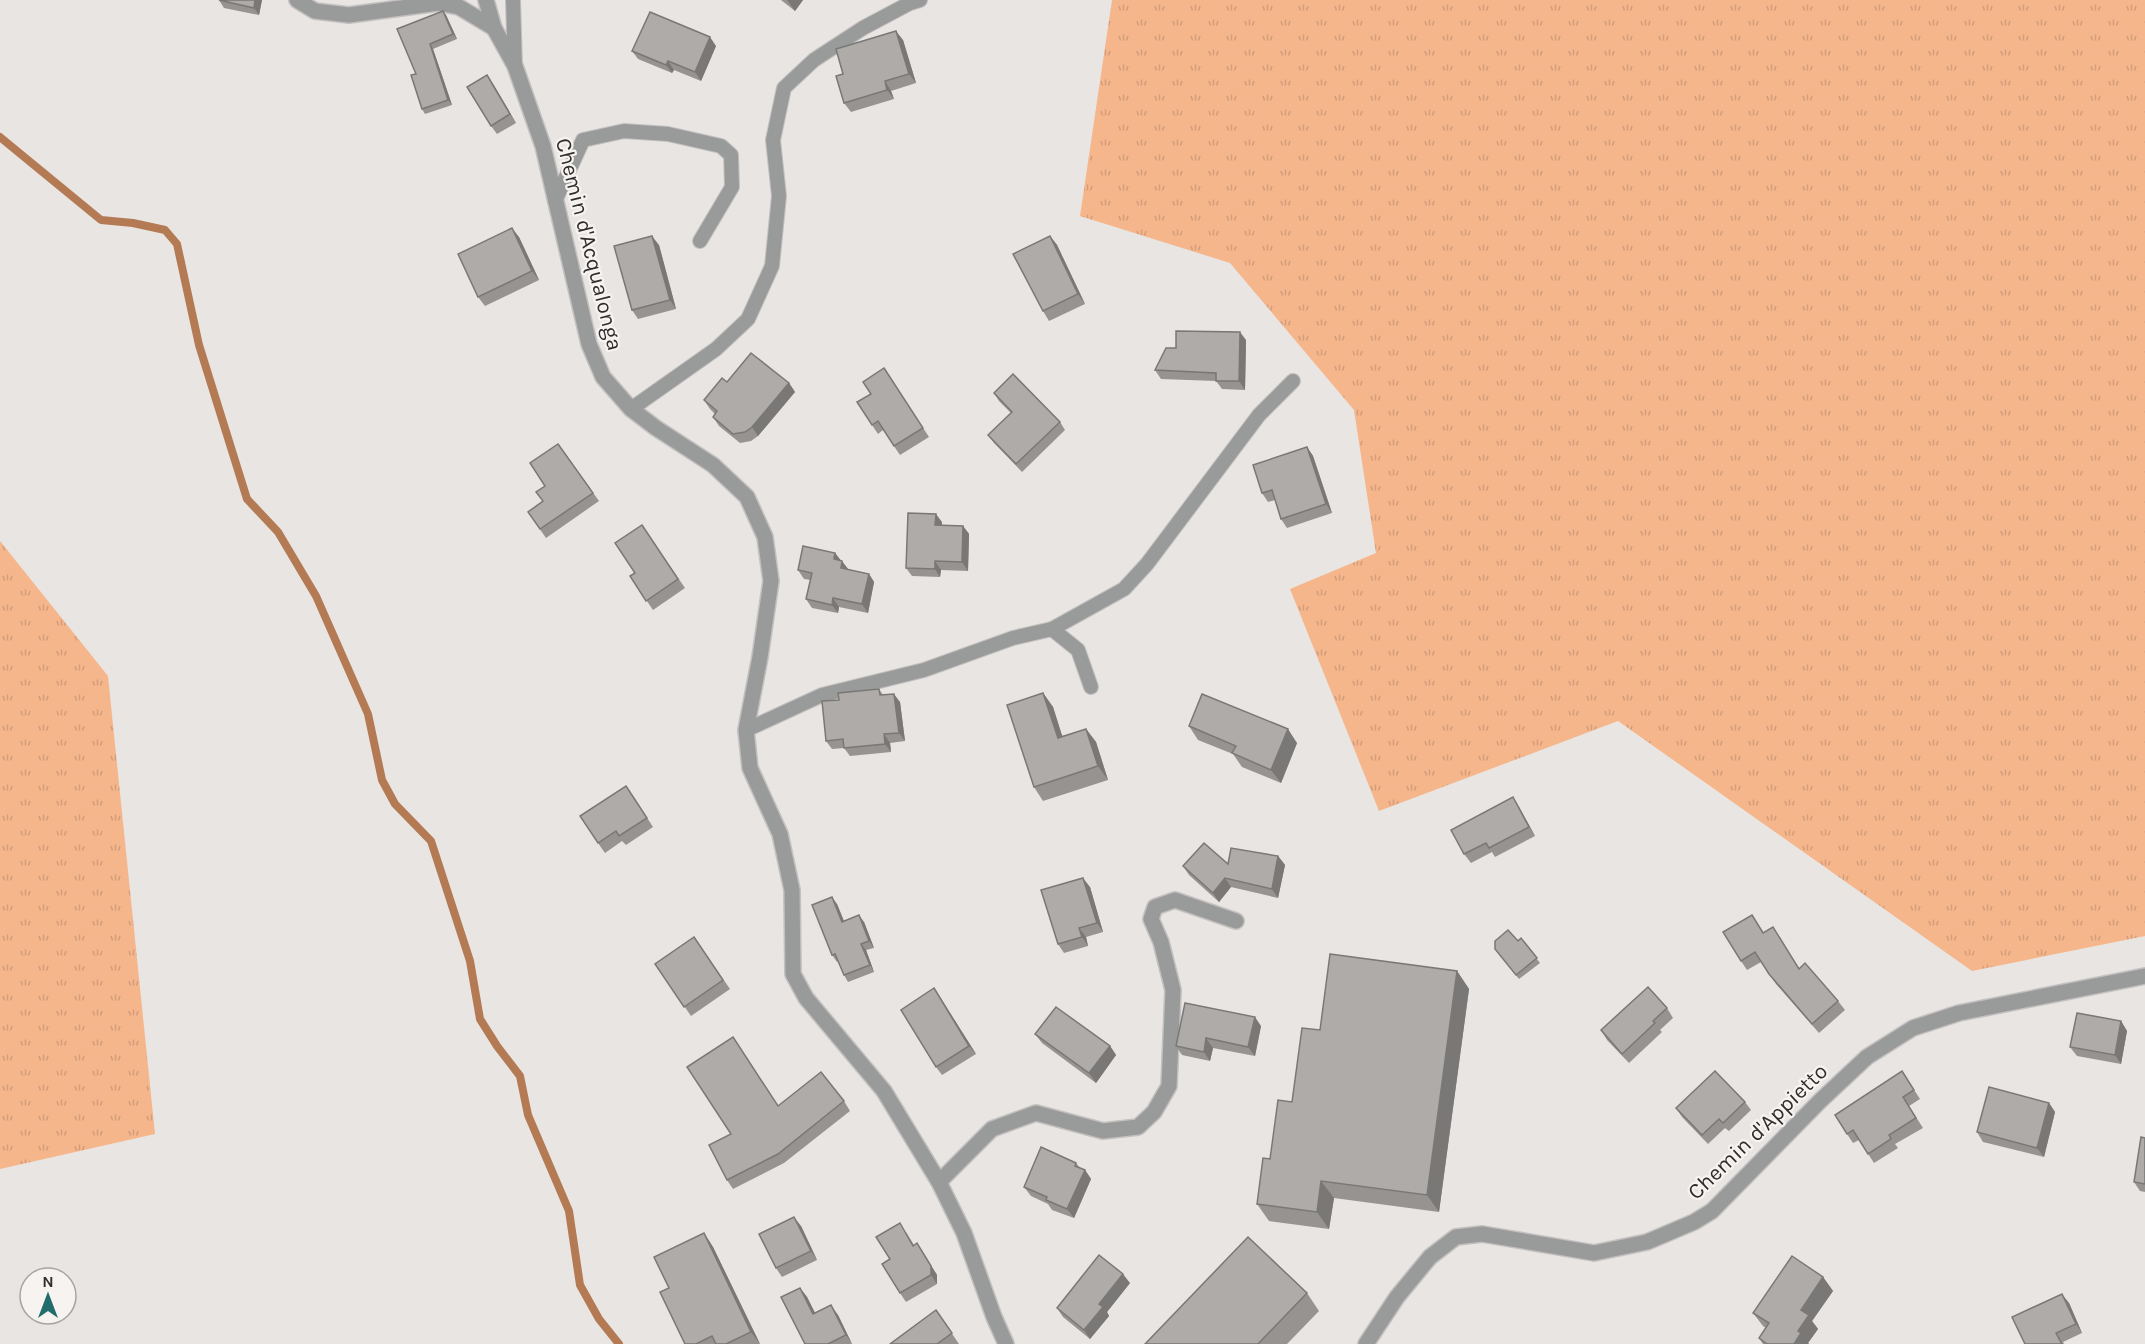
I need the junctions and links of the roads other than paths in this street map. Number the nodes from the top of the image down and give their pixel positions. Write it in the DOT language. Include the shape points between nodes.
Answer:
graph roads {
  1 [pos="297,0"];
  2 [pos="486,0"];
  3 [pos="513,0"];
  4 [pos="920,0"];
  5 [pos="495,28"];
  6 [pos="515,66"];
  7 [pos="555,201"];
  8 [pos="700,241"];
  9 [pos="1293,381"];
  10 [pos="631,409"];
  11 [pos="1052,629"];
  12 [pos="1091,687"];
  13 [pos="746,730"];
  14 [pos="1236,921"];
  15 [pos="2145,976"];
  16 [pos="939,1182"];
  17 [pos="1006,1344"];
  18 [pos="1366,1344"];
  1 -- 5 [label="street" via="315,10 349,15 438,3 459,7"];
  2 -- 5 [label="street, Chemin d'Acqualonga"];
  3 -- 6 [label="lane"];
  4 -- 10 [label="lane" via="833,47 784,88 773,140 779,196 772,266 748,319 716,349"];
  5 -- 6 [label="street, Chemin d'Acqualonga"];
  6 -- 7 [label="street, Chemin d'Acqualonga" via="543,146"];
  7 -- 8 [label="lane" via="583,140 624,131 668,134 722,146 731,155 732,187"];
  7 -- 10 [label="street, Chemin d'Acqualonga" via="589,344 603,377"];
  9 -- 11 [label="lane" via="1259,415 1124,589"];
  10 -- 13 [label="street, Chemin d'Acqualonga" via="713,465 747,498 765,537 771,581"];
  11 -- 12 [label="lane" via="1078,650"];
  11 -- 13 [label="lane" via="1013,638 924,670 822,695"];
  13 -- 16 [label="street, Chemin d'Acqualonga" via="750,768 780,834 792,890 793,974 806,998 884,1091"];
  14 -- 16 [label="street" via="1175,900 1155,907 1151,920 1173,990 1169,1086 1154,1112 1138,1127 1103,1131 1036,1113 992,1129"];
  15 -- 18 [label="street, Chemin d'Appietto" via="1959,1012 1913,1028 1866,1057 1712,1211 1647,1242 1594,1253 1482,1234 1456,1237 1430,1257"];
  16 -- 17 [label="street, Chemin d'Acqualonga" via="964,1233"];
}
